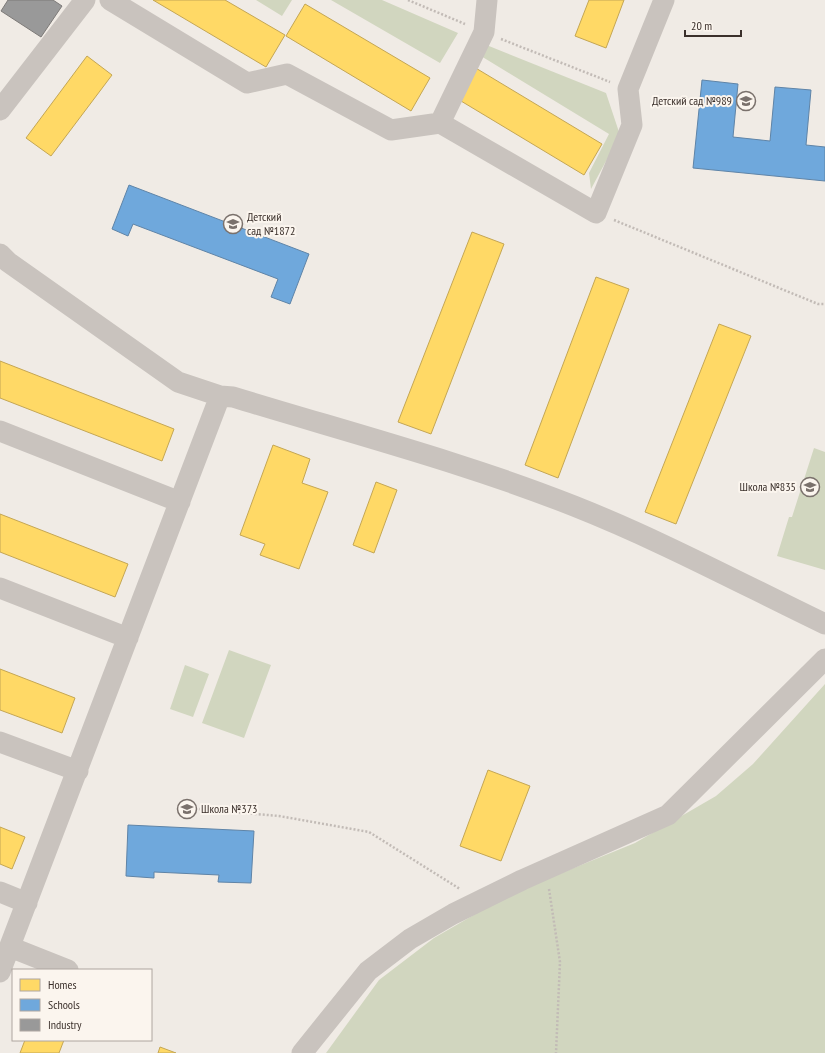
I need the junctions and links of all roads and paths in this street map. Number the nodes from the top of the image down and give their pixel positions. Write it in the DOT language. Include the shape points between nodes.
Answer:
graph roads {
  1 [pos="84,0"];
  2 [pos="110,0"];
  3 [pos="408,0"];
  4 [pos="487,0"];
  5 [pos="664,0"];
  6 [pos="484,32"];
  7 [pos="628,89"];
  8 [pos="0,110"];
  9 [pos="440,123"];
  10 [pos="596,212"];
  11 [pos="0,254"];
  12 [pos="825,304"];
  13 [pos="220,396"];
  14 [pos="0,431"];
  15 [pos="180,502"];
  16 [pos="0,588"];
  17 [pos="825,624"];
  18 [pos="128,638"];
  19 [pos="825,659"];
  20 [pos="0,742"];
  21 [pos="78,771"];
  22 [pos="187,808"];
  23 [pos="546,869"];
  24 [pos="0,892"];
  25 [pos="478,901"];
  26 [pos="27,903"];
  27 [pos="10,947"];
  28 [pos="65,969"];
  29 [pos="0,972"];
  30 [pos="302,1053"];
  31 [pos="556,1053"];
  1 -- 8 [label="street"];
  2 -- 9 [label="street" via="247,83 287,74 391,130"];
  3 -- 6 [label="path"];
  4 -- 6 [label="street"];
  5 -- 7 [label="street"];
  6 -- 7 [label="path"];
  6 -- 9 [label="street"];
  7 -- 10 [label="street" via="632,125"];
  9 -- 10 [label="street"];
  10 -- 12 [label="path" via="818,304"];
  11 -- 13 [label="street" via="178,382"];
  13 -- 15 [label="street"];
  13 -- 17 [label="street" via="233,397 450,461 574,506 693,559"];
  14 -- 15 [label="street"];
  15 -- 18 [label="street"];
  16 -- 18 [label="street"];
  18 -- 21 [label="street"];
  19 -- 23 [label="street" via="668,815"];
  20 -- 21 [label="street"];
  21 -- 26 [label="street"];
  22 -- 25 [label="path" via="279,816 369,832"];
  23 -- 25 [label="street"];
  23 -- 31 [label="path" via="560,962"];
  24 -- 26 [label="street"];
  25 -- 30 [label="street" via="410,939 368,971"];
  26 -- 27 [label="street"];
  27 -- 28 [label="street"];
  27 -- 29 [label="street"];
}
